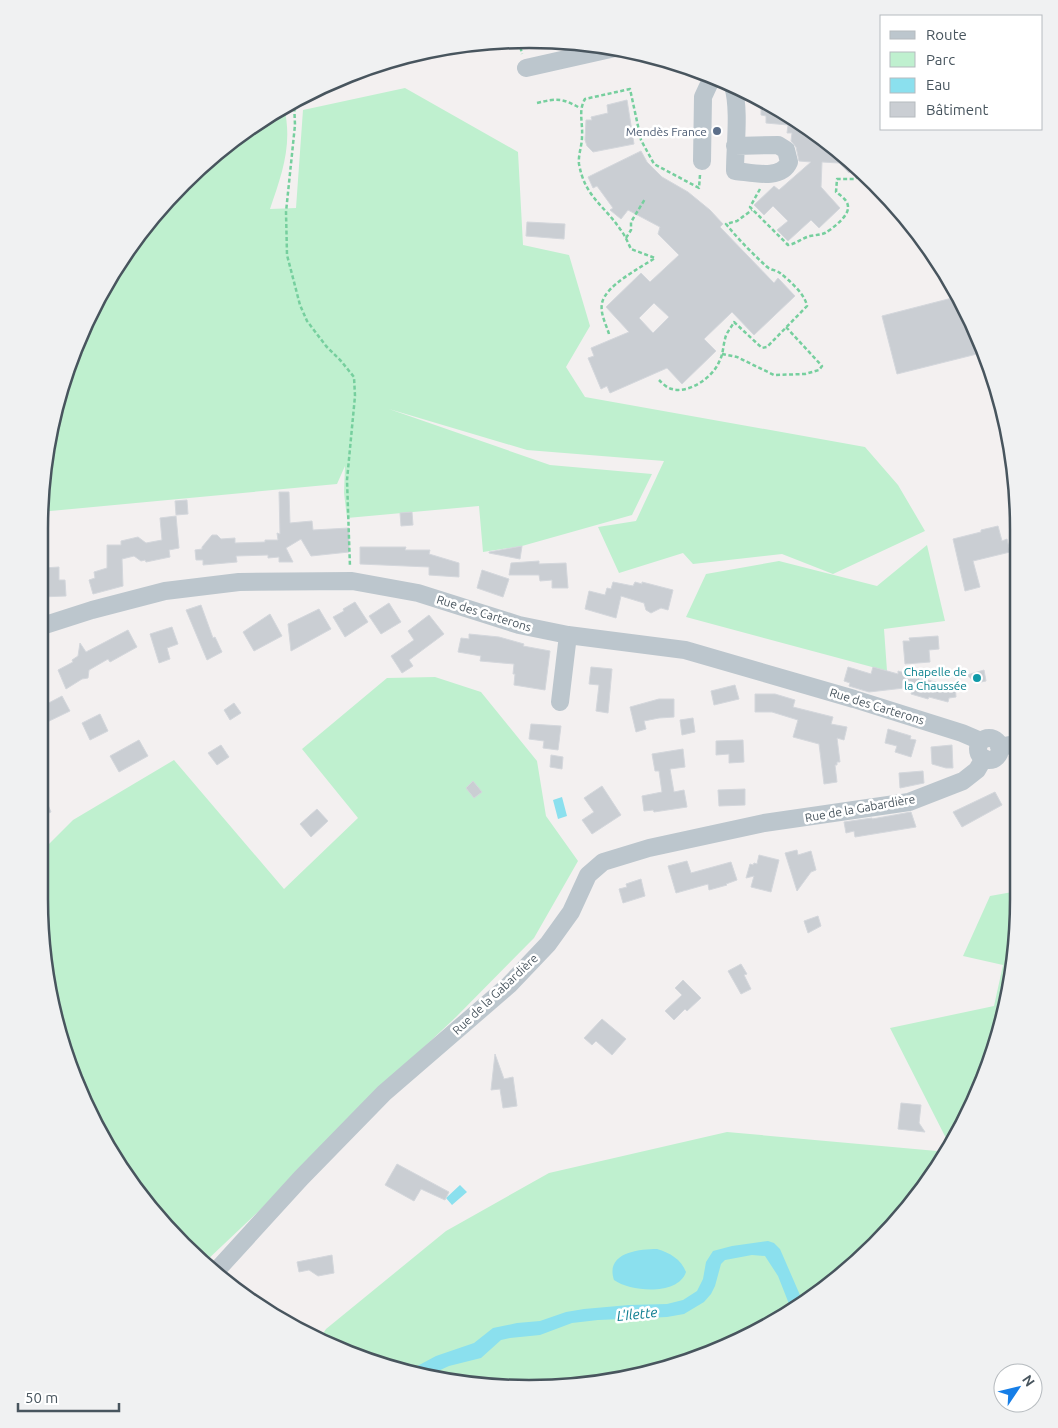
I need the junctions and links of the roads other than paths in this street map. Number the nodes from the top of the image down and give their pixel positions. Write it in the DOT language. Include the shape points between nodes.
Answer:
graph roads {
  1 [pos="595,52"];
  2 [pos="526,68"];
  3 [pos="710,83"];
  4 [pos="735,94"];
  5 [pos="735,146"];
  6 [pos="702,161"];
  7 [pos="48,624"];
  8 [pos="568,635"];
  9 [pos="560,702"];
  10 [pos="1010,745"];
  11 [pos="982,751"];
  12 [pos="220,1267"];
  1 -- 2 [label="street"];
  3 -- 6 [label="street" via="703,97"];
  4 -- 5 [label="street"];
  5 -- 5 [label="street" via="735,171 766,174 787,166 786,150 778,145"];
  7 -- 8 [label="street, Rue des Carterons" via="165,591 238,582 352,581 418,593 518,625"];
  8 -- 9 [label="street"];
  8 -- 11 [label="street, Rue des Carterons" via="685,650 962,733 976,740"];
  10 -- 11 [label="street, Rue des Carterons" via="999,747 996,740 989,738 982,740"];
  11 -- 12 [label="street, Rue de la Gabardière" via="977,770 964,780 909,802 764,824 649,848 604,862 588,875 571,912 541,951 490,1002 384,1093"];
}
